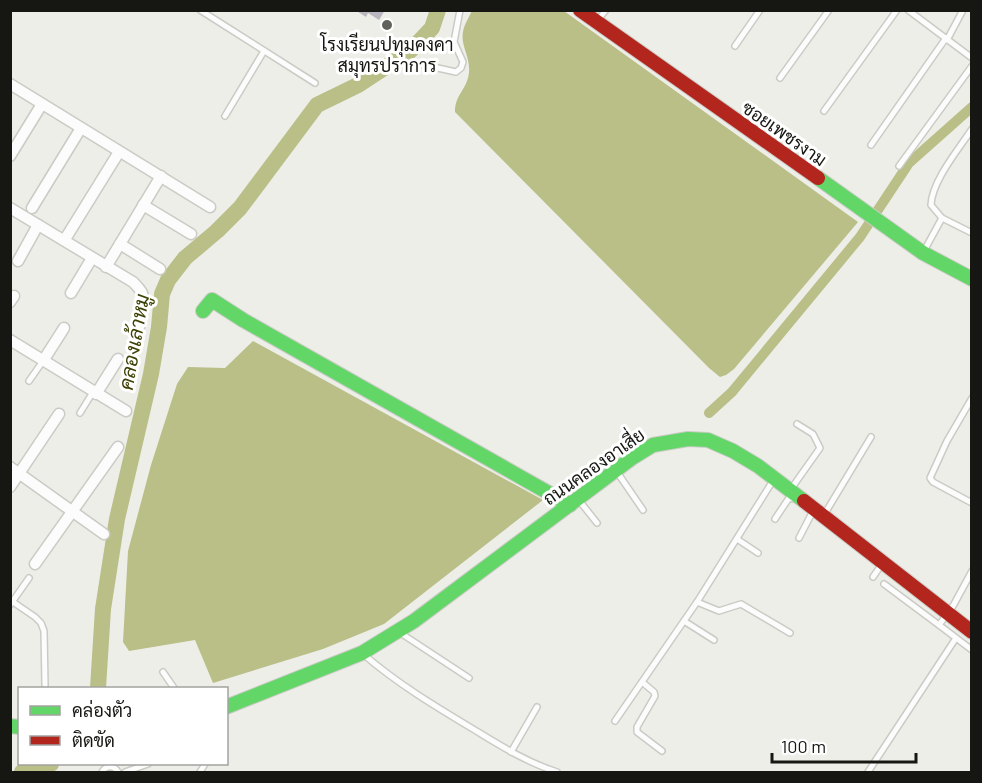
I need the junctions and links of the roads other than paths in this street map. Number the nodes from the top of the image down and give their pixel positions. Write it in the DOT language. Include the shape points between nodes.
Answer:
graph roads {
  1 [pos="200,10"];
  2 [pos="460,10"];
  3 [pos="580,10"];
  4 [pos="606,10"];
  5 [pos="760,10"];
  6 [pos="829,10"];
  7 [pos="897,10"];
  8 [pos="908,10"];
  9 [pos="963,10"];
  10 [pos="596,22"];
  11 [pos="946,39"];
  12 [pos="735,46"];
  13 [pos="264,51"];
  14 [pos="972,58"];
  15 [pos="424,64"];
  16 [pos="972,66"];
  17 [pos="780,78"];
  18 [pos="315,83"];
  19 [pos="10,84"];
  20 [pos="42,104"];
  21 [pos="824,111"];
  22 [pos="225,116"];
  23 [pos="81,128"];
  24 [pos="972,129"];
  25 [pos="872,145"];
  26 [pos="119,152"];
  27 [pos="10,156"];
  28 [pos="899,165"];
  29 [pos="161,176"];
  30 [pos="143,205"];
  31 [pos="210,207"];
  32 [pos="10,208"];
  33 [pos="32,208"];
  34 [pos="942,218"];
  35 [pos="38,225"];
  36 [pos="972,233"];
  37 [pos="191,234"];
  38 [pos="67,236"];
  39 [pos="120,244"];
  40 [pos="923,253"];
  41 [pos="92,258"];
  42 [pos="18,261"];
  43 [pos="106,267"];
  44 [pos="160,269"];
  45 [pos="972,279"];
  46 [pos="71,293"];
  47 [pos="203,311"];
  48 [pos="64,328"];
  49 [pos="137,337"];
  50 [pos="10,340"];
  51 [pos="118,359"];
  52 [pos="43,361"];
  53 [pos="29,381"];
  54 [pos="94,393"];
  55 [pos="971,401"];
  56 [pos="126,411"];
  57 [pos="80,413"];
  58 [pos="59,414"];
  59 [pos="797,424"];
  60 [pos="871,437"];
  61 [pos="118,447"];
  62 [pos="15,470"];
  63 [pos="616,470"];
  64 [pos="774,478"];
  65 [pos="10,487"];
  66 [pos="790,490"];
  67 [pos="802,500"];
  68 [pos="574,502"];
  69 [pos="972,503"];
  70 [pos="643,510"];
  71 [pos="72,513"];
  72 [pos="818,513"];
  73 [pos="775,519"];
  74 [pos="597,523"];
  75 [pos="837,528"];
  76 [pos="104,534"];
  77 [pos="799,538"];
  78 [pos="737,539"];
  79 [pos="758,552"];
  80 [pos="882,563"];
  81 [pos="35,564"];
  82 [pos="972,571"];
  83 [pos="873,577"];
  84 [pos="29,578"];
  85 [pos="884,584"];
  86 [pos="697,602"];
  87 [pos="12,603"];
  88 [pos="944,619"];
  89 [pos="684,621"];
  90 [pos="398,632"];
  91 [pos="972,632"];
  92 [pos="790,633"];
  93 [pos="956,638"];
  94 [pos="714,640"];
  95 [pos="972,650"];
  96 [pos="362,652"];
  97 [pos="163,672"];
  98 [pos="469,678"];
  99 [pos="642,682"];
  100 [pos="45,685"];
  101 [pos="173,687"];
  102 [pos="228,706"];
  103 [pos="537,707"];
  104 [pos="615,721"];
  105 [pos="662,751"];
  106 [pos="511,752"];
  107 [pos="144,765"];
  108 [pos="100,772"];
  109 [pos="118,772"];
  110 [pos="125,772"];
  111 [pos="557,772"];
  112 [pos="868,772"];
  1 -- 13 [label="lane"];
  2 -- 15 [label="lane" via="454,42 463,62 461,68 456,72"];
  3 -- 10 [label="street, ซอยเพชรงาม"];
  4 -- 10 [label="lane"];
  5 -- 12 [label="lane"];
  6 -- 17 [label="lane"];
  7 -- 21 [label="lane"];
  8 -- 11 [label="lane"];
  9 -- 11 [label="lane"];
  10 -- 40 [label="street, ซอยเพชรงาม"];
  11 -- 14 [label="lane"];
  11 -- 25 [label="lane"];
  13 -- 18 [label="lane"];
  13 -- 22 [label="lane"];
  16 -- 28 [label="lane"];
  19 -- 20 [label="street"];
  20 -- 23 [label="street"];
  20 -- 27 [label="street"];
  23 -- 26 [label="street"];
  23 -- 33 [label="street"];
  24 -- 34 [label="lane" via="931,196 931,205"];
  26 -- 29 [label="street"];
  26 -- 38 [label="street"];
  29 -- 30 [label="street"];
  29 -- 31 [label="street"];
  30 -- 37 [label="street"];
  30 -- 39 [label="street"];
  32 -- 35 [label="street"];
  34 -- 36 [label="lane"];
  34 -- 40 [label="lane"];
  35 -- 41 [label="street"];
  35 -- 42 [label="street"];
  39 -- 43 [label="street"];
  39 -- 44 [label="street"];
  40 -- 45 [label="street, ซอยเพชรงาม"];
  41 -- 43 [label="street"];
  41 -- 46 [label="street"];
  43 -- 49 [label="street" via="133,282 142,294"];
  47 -- 68 [label="street" via="212,300"];
  48 -- 52 [label="street"];
  50 -- 52 [label="street"];
  51 -- 54 [label="street"];
  52 -- 53 [label="lane"];
  52 -- 54 [label="street"];
  54 -- 56 [label="street"];
  54 -- 57 [label="lane"];
  55 -- 69 [label="lane" via="930,478"];
  58 -- 62 [label="street"];
  59 -- 66 [label="lane" via="813,434 820,448"];
  60 -- 72 [label="lane"];
  61 -- 71 [label="street"];
  62 -- 65 [label="street"];
  62 -- 71 [label="street"];
  63 -- 64 [label="street, ถนนคลองอาเสี่ย" via="652,445 708,440"];
  63 -- 68 [label="street, ถนนคลองอาเสี่ย"];
  63 -- 70 [label="lane"];
  64 -- 66 [label="street, ถนนคลองอาเสี่ย"];
  64 -- 78 [label="lane"];
  66 -- 67 [label="street, ถนนคลองอาเสี่ย"];
  67 -- 72 [label="street, ถนนคลองอาเสี่ย"];
  67 -- 73 [label="lane" via="789,498"];
  68 -- 74 [label="lane"];
  68 -- 90 [label="street, ถนนคลองอาเสี่ย"];
  71 -- 76 [label="street"];
  71 -- 81 [label="street"];
  72 -- 77 [label="lane"];
  72 -- 80 [label="street, ถนนคลองอาเสี่ย"];
  75 -- 80 [label="lane"];
  78 -- 79 [label="lane"];
  78 -- 86 [label="lane"];
  80 -- 83 [label="lane"];
  80 -- 88 [label="street, ถนนคลองอาเสี่ย"];
  82 -- 88 [label="lane"];
  84 -- 87 [label="lane"];
  85 -- 88 [label="lane"];
  86 -- 89 [label="lane"];
  86 -- 92 [label="lane" via="719,611 741,604"];
  87 -- 100 [label="lane" via="41,623"];
  88 -- 91 [label="street, ถนนคลองอาเสี่ย"];
  88 -- 93 [label="lane"];
  89 -- 94 [label="lane"];
  89 -- 99 [label="lane"];
  90 -- 96 [label="street, ถนนคลองอาเสี่ย"];
  90 -- 98 [label="lane"];
  93 -- 95 [label="lane"];
  93 -- 112 [label="lane"];
  96 -- 102 [label="street, ถนนคลองอาเสี่ย"];
  96 -- 106 [label="lane" via="429,704"];
  97 -- 101 [label="lane"];
  99 -- 104 [label="lane"];
  99 -- 105 [label="lane" via="655,696 637,732"];
  103 -- 106 [label="lane"];
  106 -- 111 [label="lane"];
  107 -- 110 [label="lane"];
  108 -- 109 [label="lane" via="110,766"];
}
